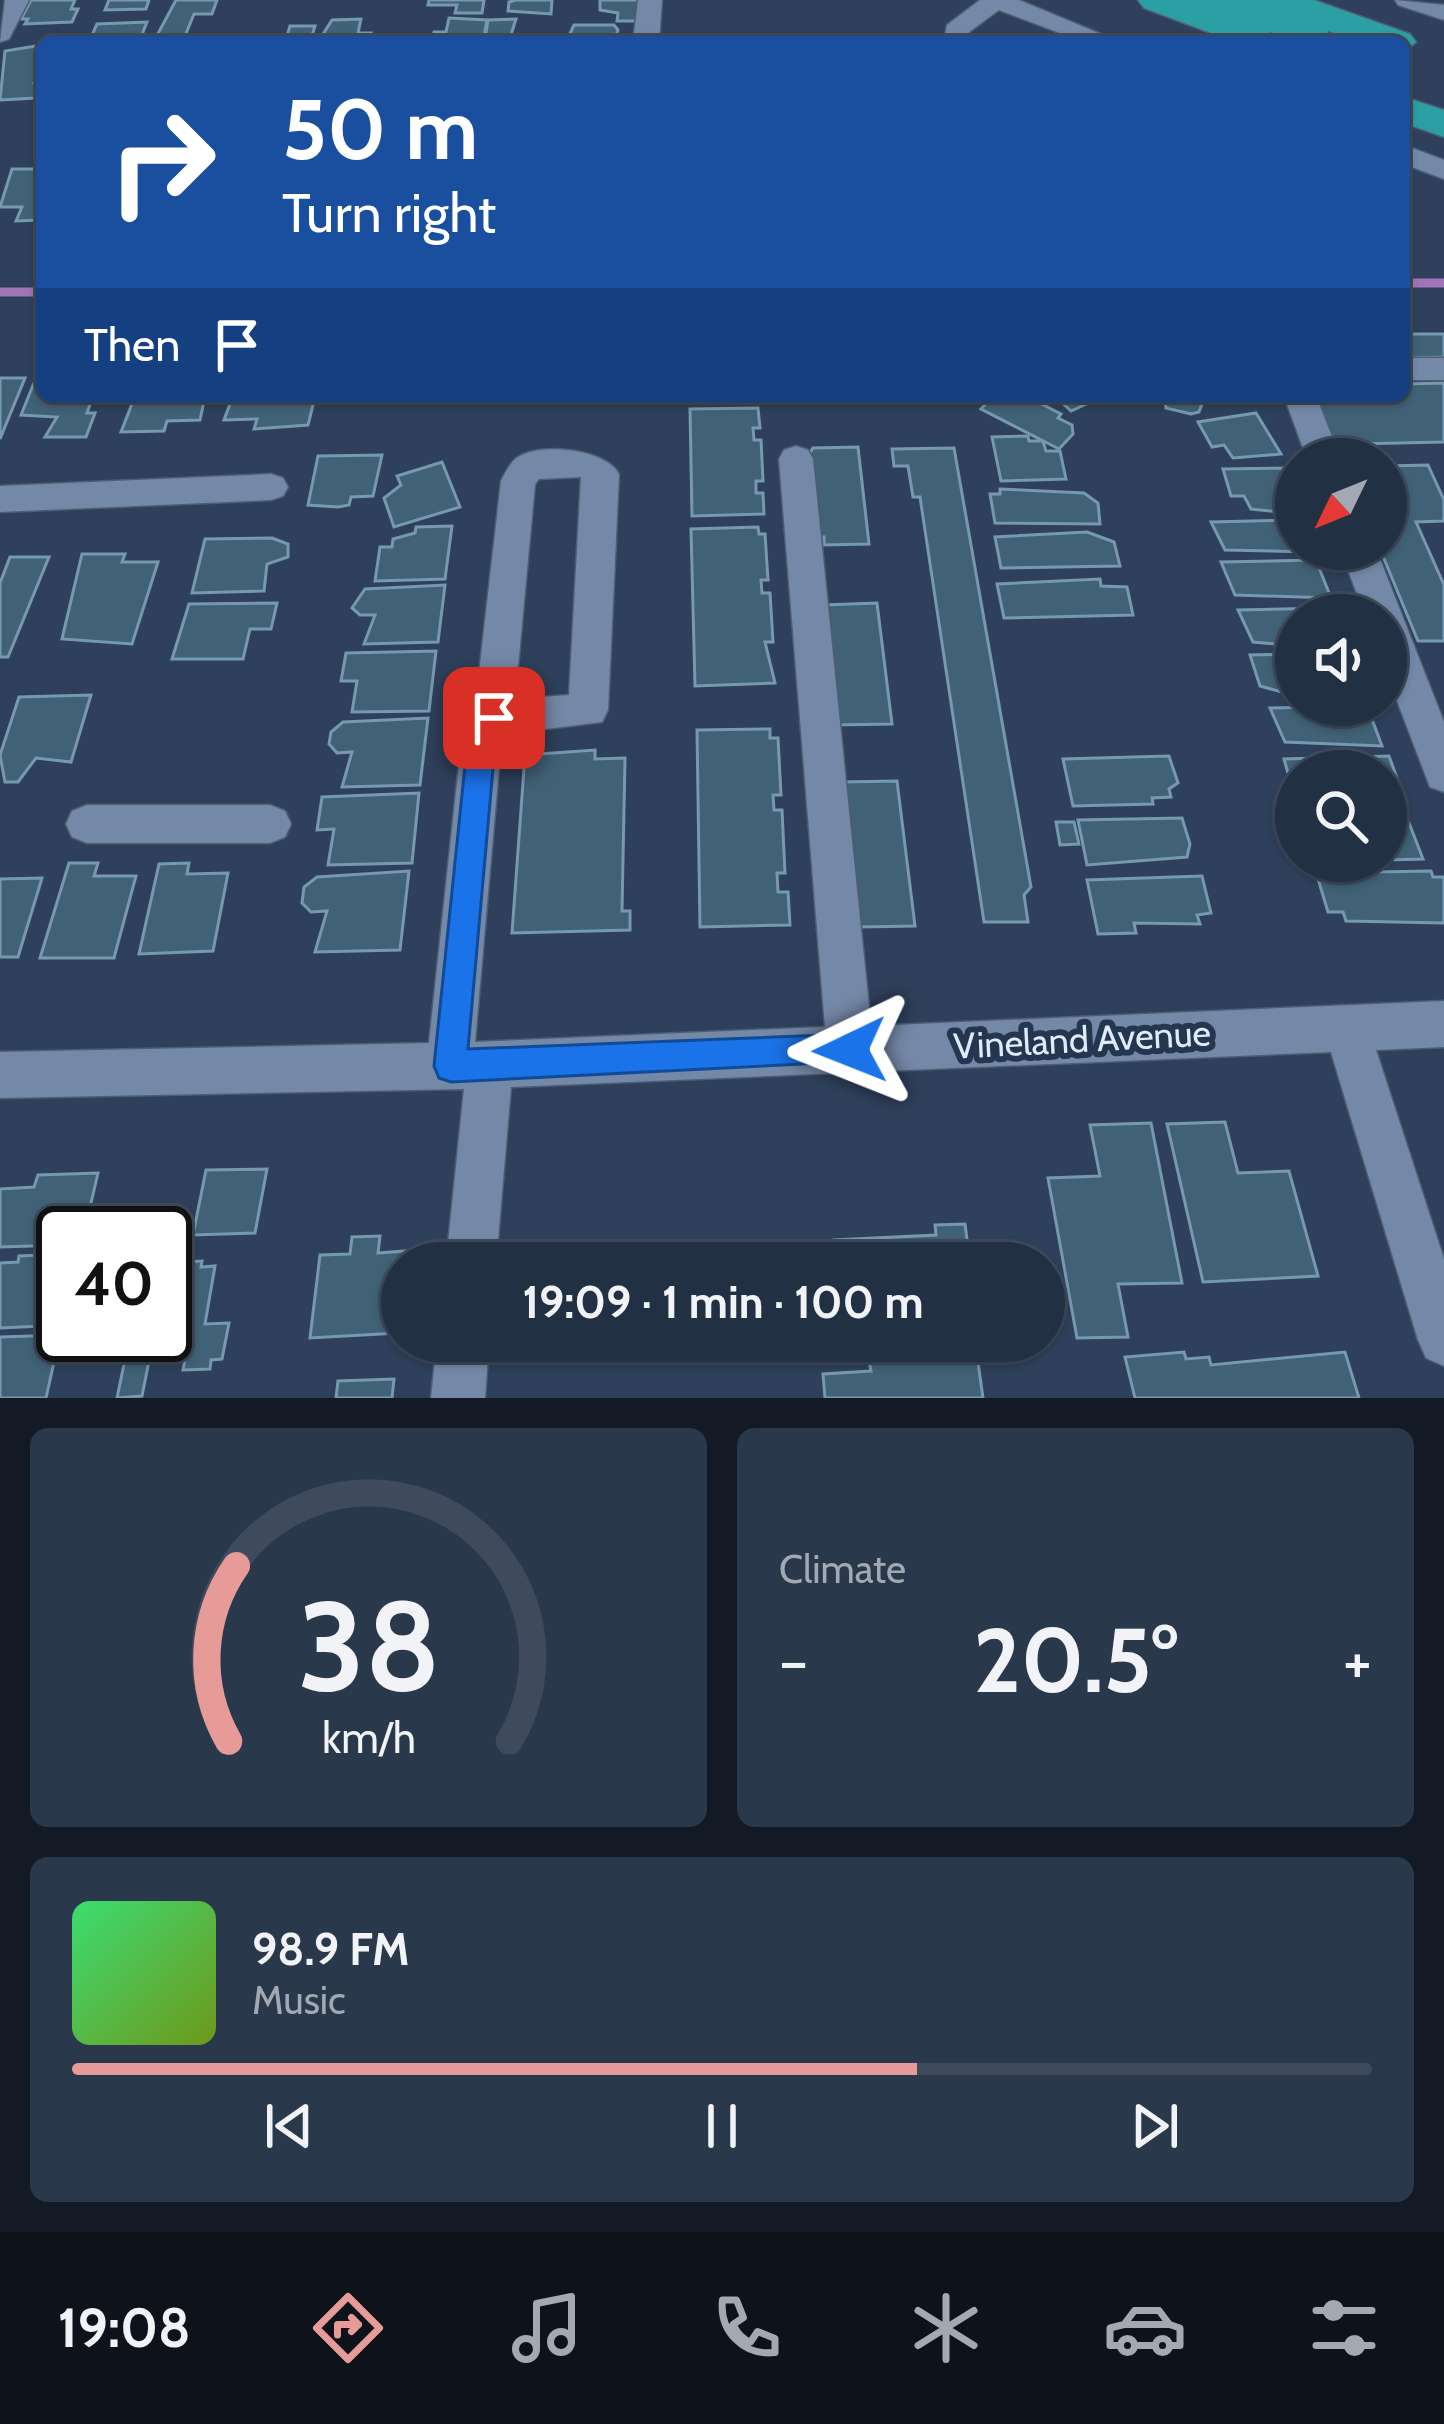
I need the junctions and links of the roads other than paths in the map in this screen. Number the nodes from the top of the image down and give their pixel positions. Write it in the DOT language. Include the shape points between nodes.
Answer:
graph roads {
  1 [pos="17,0"];
  2 [pos="650,0"];
  3 [pos="996,0"];
  4 [pos="1217,0"];
  5 [pos="1278,0"];
  6 [pos="1407,0"];
  7 [pos="1142,3"];
  8 [pos="1444,13"];
  9 [pos="0,34"];
  10 [pos="647,36"];
  11 [pos="956,36"];
  12 [pos="1091,36"];
  13 [pos="1210,36"];
  14 [pos="1251,36"];
  15 [pos="1316,36"];
  16 [pos="1362,36"];
  17 [pos="1410,93"];
  18 [pos="1444,106"];
  19 [pos="1410,112"];
  20 [pos="1444,124"];
  21 [pos="1410,156"];
  22 [pos="1444,170"];
  23 [pos="1410,369"];
  24 [pos="1444,369"];
  25 [pos="1302,402"];
  26 [pos="1316,438"];
  27 [pos="796,459"];
  28 [pos="272,488"];
  29 [pos="0,499"];
  30 [pos="1407,676"];
  31 [pos="494,718"];
  32 [pos="1444,774"];
  33 [pos="87,824"];
  34 [pos="270,824"];
  35 [pos="1444,1024"];
  36 [pos="1346,1028"];
  37 [pos="850,1050"];
  38 [pos="470,1066"];
  39 [pos="0,1076"];
  40 [pos="471,1242"];
  41 [pos="1444,1340"];
  42 [pos="462,1362"];
  43 [pos="458,1398"];
  1 -- 9 [label="street"];
  2 -- 10 [label="street"];
  3 -- 11 [label="street"];
  3 -- 12 [label="street"];
  4 -- 15 [label="highway"];
  5 -- 16 [label="highway"];
  6 -- 8 [label="street"];
  7 -- 13 [label="highway"];
  7 -- 14 [label="highway"];
  17 -- 18 [label="highway"];
  19 -- 20 [label="highway"];
  21 -- 22 [label="street"];
  23 -- 24 [label="street"];
  25 -- 26 [label="street"];
  27 -- 37 [label="street"];
  28 -- 29 [label="street"];
  30 -- 32 [label="street"];
  31 -- 31 [label="street" via="588,710 602,474 588,464 529,466 518,481"];
  31 -- 38 [label="street" via="481,746"];
  33 -- 34 [label="street"];
  35 -- 36 [label="street, Vineland Avenue"];
  36 -- 37 [label="street, Vineland Avenue"];
  36 -- 41 [label="street"];
  37 -- 38 [label="street, Vineland Avenue"];
  38 -- 39 [label="street, Vineland Avenue"];
  38 -- 40 [label="street"];
  42 -- 43 [label="street"];
}
